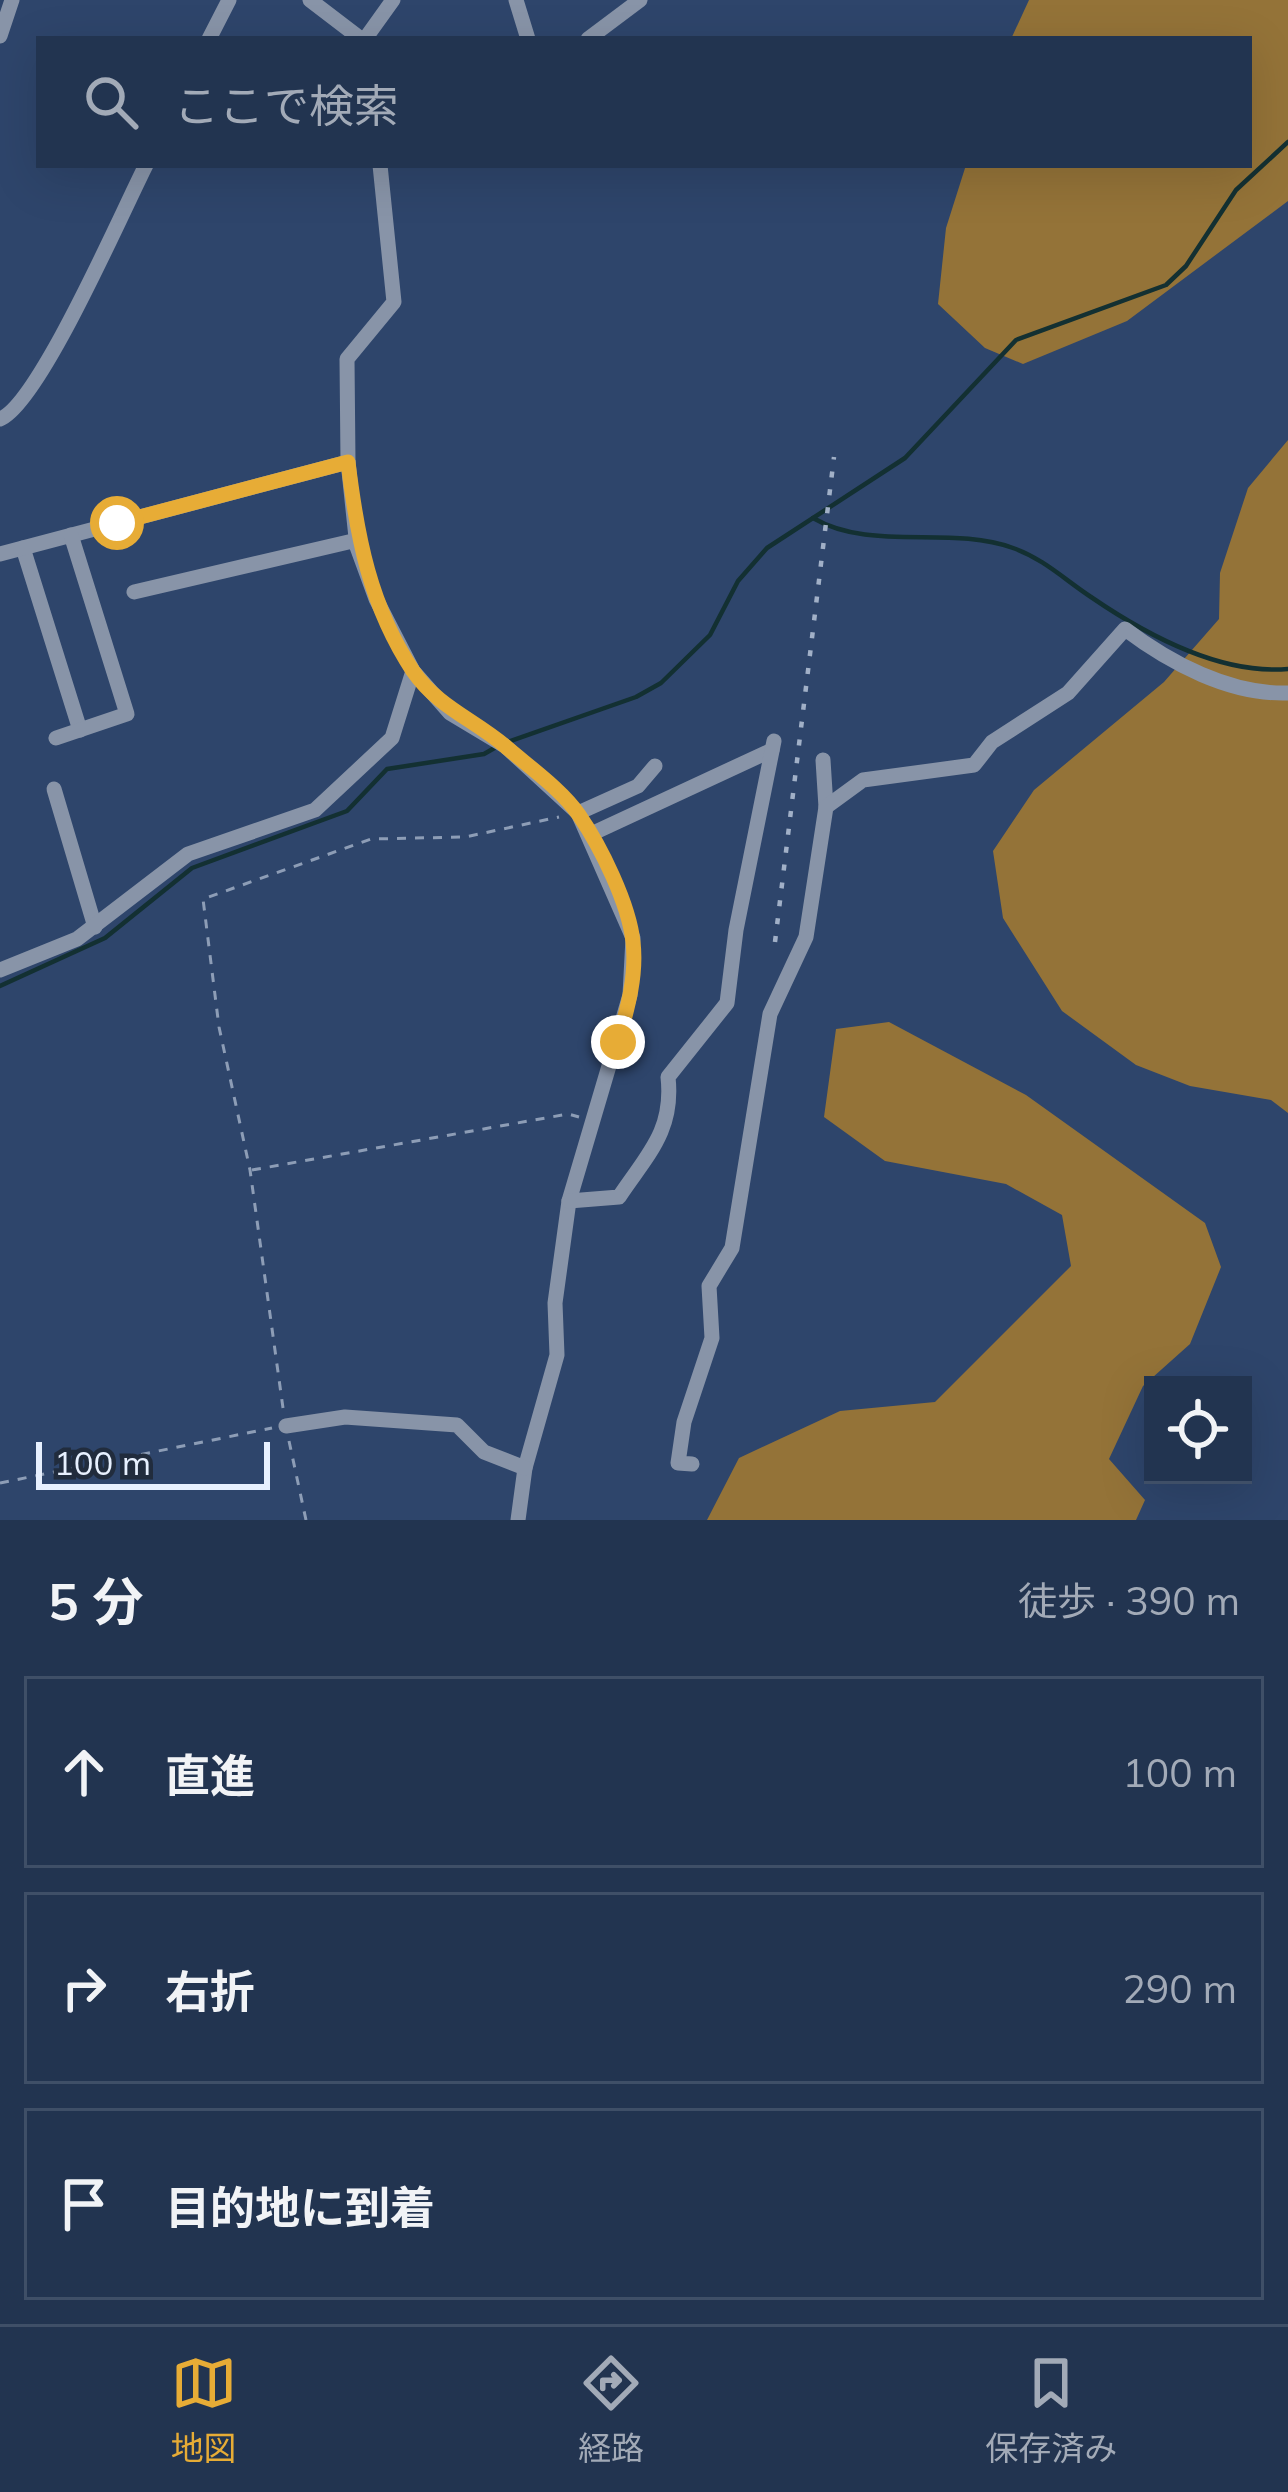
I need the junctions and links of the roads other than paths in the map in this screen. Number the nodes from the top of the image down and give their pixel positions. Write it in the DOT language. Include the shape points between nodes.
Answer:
graph roads {
  1 [pos="12,0"];
  2 [pos="229,0"];
  3 [pos="310,0"];
  4 [pos="393,0"];
  5 [pos="516,0"];
  6 [pos="640,0"];
  7 [pos="0,36"];
  8 [pos="211,36"];
  9 [pos="359,36"];
  10 [pos="365,36"];
  11 [pos="528,36"];
  12 [pos="592,36"];
  13 [pos="145,168"];
  14 [pos="380,168"];
  15 [pos="0,418"];
  16 [pos="348,462"];
  17 [pos="71,535"];
  18 [pos="357,540"];
  19 [pos="22,548"];
  20 [pos="0,554"];
  21 [pos="134,592"];
  22 [pos="413,671"];
  23 [pos="1288,693"];
  24 [pos="80,730"];
  25 [pos="56,738"];
  26 [pos="823,760"];
  27 [pos="655,766"];
  28 [pos="54,789"];
  29 [pos="826,807"];
  30 [pos="578,814"];
  31 [pos="589,835"];
  32 [pos="94,927"];
  33 [pos="0,970"];
  34 [pos="569,1201"];
  35 [pos="286,1426"];
  36 [pos="692,1464"];
  37 [pos="525,1468"];
  38 [pos="518,1520"];
  1 -- 7 [label="street"];
  2 -- 8 [label="street"];
  3 -- 9 [label="street"];
  4 -- 10 [label="street"];
  5 -- 11 [label="street"];
  6 -- 12 [label="street"];
  13 -- 15 [label="street" via="38,383"];
  14 -- 16 [label="street" via="394,302 347,359"];
  16 -- 17 [label="street"];
  16 -- 18 [label="street"];
  17 -- 19 [label="street"];
  17 -- 24 [label="street" via="127,714"];
  18 -- 21 [label="street"];
  18 -- 22 [label="street"];
  19 -- 20 [label="street"];
  19 -- 24 [label="street"];
  22 -- 30 [label="street" via="450,713 499,742"];
  22 -- 32 [label="street" via="392,738 349,784 315,810 188,854"];
  23 -- 29 [label="street" via="1240,689 1155,652 1125,629 1068,693 992,742 974,765 863,780"];
  24 -- 25 [label="street"];
  26 -- 29 [label="street"];
  27 -- 30 [label="street" via="638,786"];
  28 -- 32 [label="street"];
  29 -- 36 [label="street" via="806,937 770,1014 732,1248 709,1286 712,1338 678,1463"];
  30 -- 31 [label="street"];
  31 -- 34 [label="street" via="633,938 634,962"];
  31 -- 34 [label="street" via="773,745 727,1004 668,1077 662,1139 619,1197"];
  32 -- 33 [label="street"];
  34 -- 37 [label="street" via="556,1355"];
  35 -- 37 [label="street" via="344,1418 457,1425 484,1452"];
  37 -- 38 [label="street"];
}
